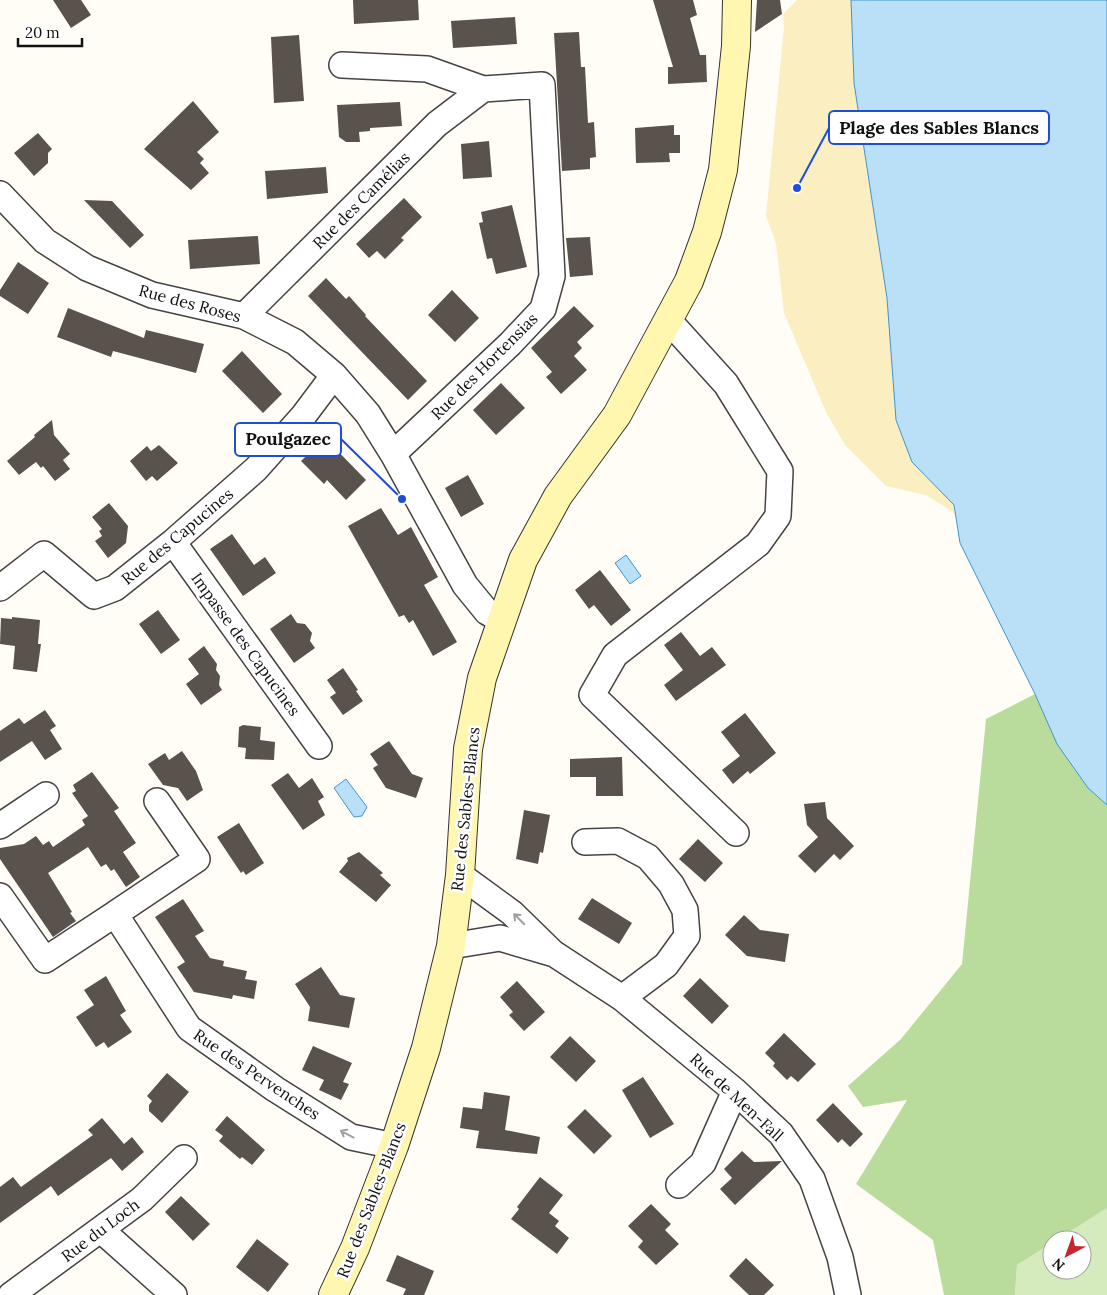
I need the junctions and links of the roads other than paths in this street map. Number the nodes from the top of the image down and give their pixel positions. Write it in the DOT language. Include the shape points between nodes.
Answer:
graph roads {
  1 [pos="736,0"];
  2 [pos="342,65"];
  3 [pos="483,89"];
  4 [pos="0,194"];
  5 [pos="244,316"];
  6 [pos="669,321"];
  7 [pos="334,375"];
  8 [pos="393,454"];
  9 [pos="173,542"];
  10 [pos="0,588"];
  11 [pos="501,620"];
  12 [pos="319,746"];
  13 [pos="46,795"];
  14 [pos="157,801"];
  15 [pos="0,826"];
  16 [pos="736,833"];
  17 [pos="585,842"];
  18 [pos="460,875"];
  19 [pos="0,896"];
  20 [pos="115,914"];
  21 [pos="450,946"];
  22 [pos="553,954"];
  23 [pos="622,998"];
  24 [pos="735,1091"];
  25 [pos="394,1146"];
  26 [pos="184,1158"];
  27 [pos="679,1185"];
  28 [pos="101,1230"];
  29 [pos="11,1295"];
  30 [pos="174,1295"];
  31 [pos="333,1295"];
  32 [pos="848,1295"];
  1 -- 6 [label="street, Rue des Sables-Blancs" via="736,46 723,170 707,232 689,281"];
  2 -- 3 [label="street" via="427,69"];
  3 -- 5 [label="street, Rue des Camélias" via="437,124"];
  3 -- 8 [label="street, Rue des Hortensias" via="542,85 552,276 542,309 510,344"];
  4 -- 5 [label="street, Rue des Roses" via="45,241 87,268 152,295"];
  5 -- 7 [label="street, Rue des Roses" via="295,342"];
  6 -- 11 [label="street, Rue des Sables-Blancs" via="617,415 558,496 524,560"];
  6 -- 16 [label="street" via="726,384 780,471 778,516 758,544 615,655 592,695"];
  7 -- 8 [label="street, Rue des Roses" via="368,414"];
  7 -- 9 [label="street, Rue des Capucines" via="256,469"];
  8 -- 11 [label="street, Rue des Roses" via="465,585 487,612"];
  9 -- 10 [label="street, Rue des Capucines" via="115,588 94,596 44,554"];
  9 -- 12 [label="street, Impasse des Capucines"];
  11 -- 18 [label="street, Rue des Sables-Blancs" via="482,678 468,749"];
  13 -- 15 [label="street"];
  14 -- 20 [label="street" via="197,859"];
  17 -- 23 [label="street" via="618,841 648,857 671,884 685,910 687,936 666,964"];
  18 -- 21 [label="street, Rue des Sables-Blancs"];
  22 -- 18 [label="street, Rue de Men-Fall, one-way" via="512,913"];
  19 -- 20 [label="street" via="45,960"];
  25 -- 20 [label="street, Rue des Pervenches, one-way" via="351,1137 189,1028"];
  21 -- 22 [label="street, Rue de Men-Fall" via="500,938"];
  21 -- 25 [label="street, Rue des Sables-Blancs" via="426,1048"];
  22 -- 23 [label="street, Rue de Men-Fall"];
  23 -- 24 [label="street, Rue de Men-Fall"];
  24 -- 27 [label="street" via="702,1163"];
  24 -- 32 [label="street, Rue de Men-Fall" via="780,1134 812,1179 840,1257"];
  25 -- 31 [label="street, Rue des Sables-Blancs" via="355,1248"];
  26 -- 28 [label="street, Rue du Loch" via="142,1199"];
  28 -- 29 [label="street, Rue du Loch"];
  28 -- 30 [label="street"];
}
